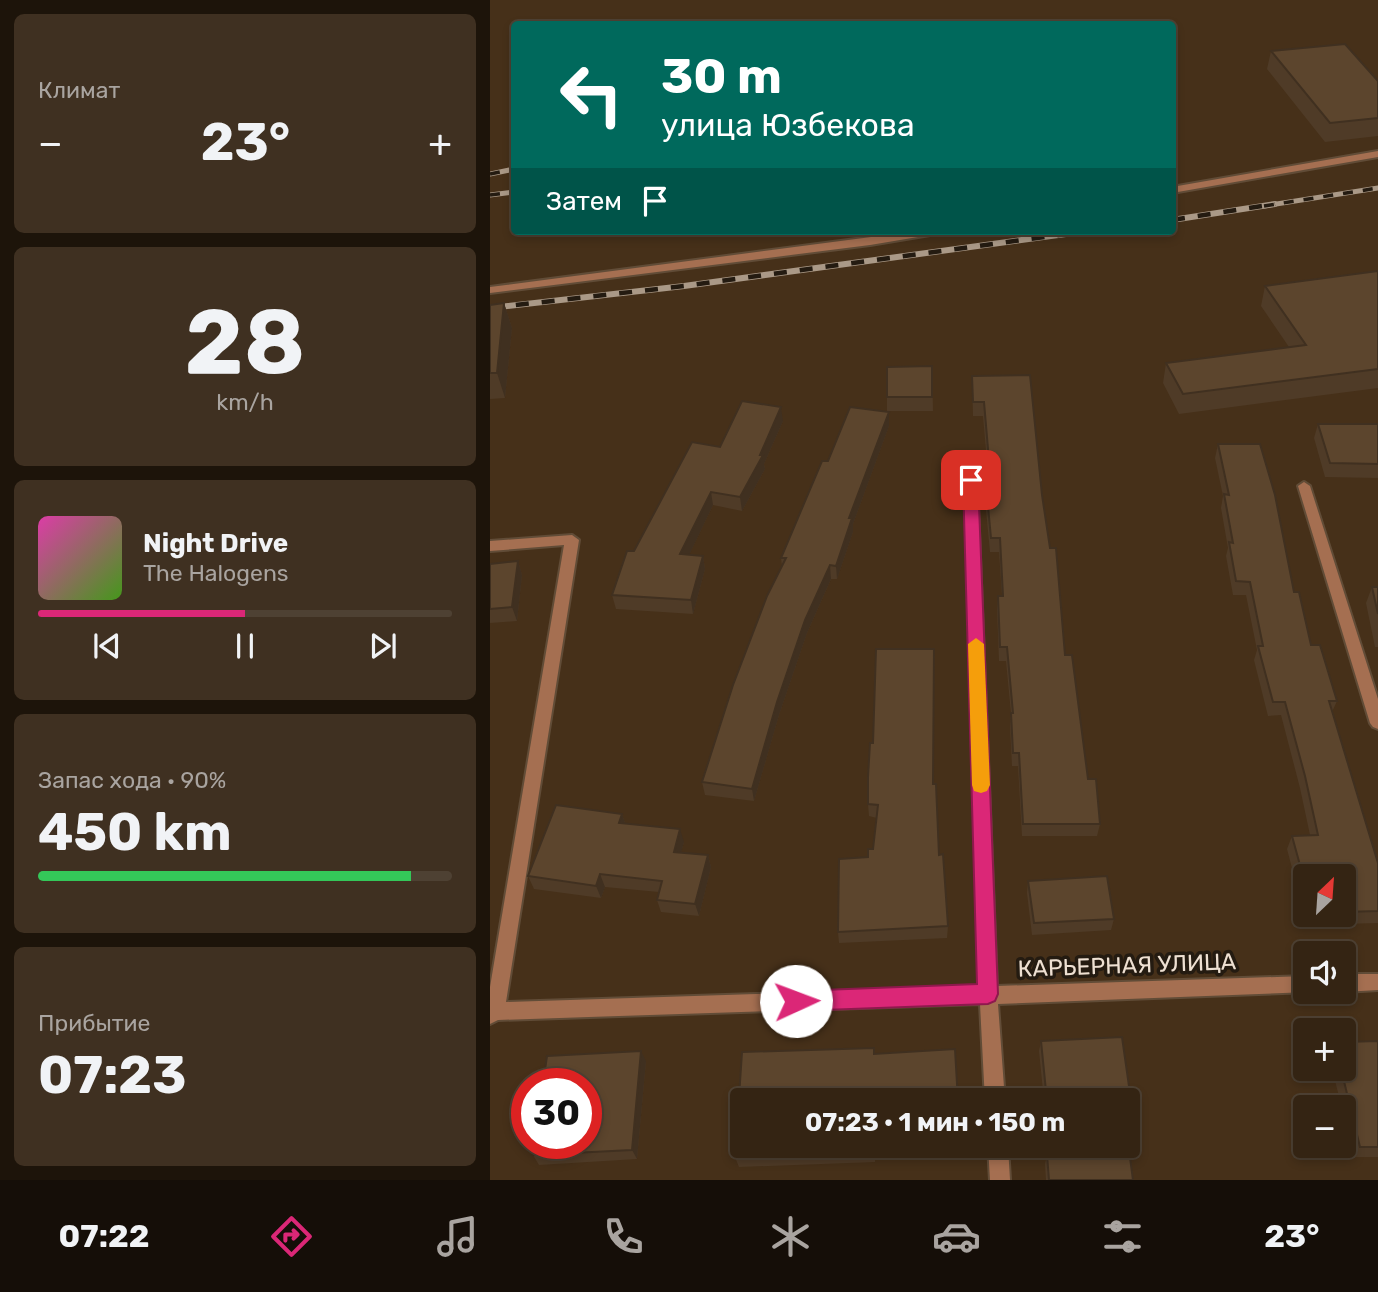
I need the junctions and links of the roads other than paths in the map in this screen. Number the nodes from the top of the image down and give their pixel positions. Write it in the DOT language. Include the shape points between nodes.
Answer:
graph roads {
  1 [pos="1378,154"];
  2 [pos="1176,189"];
  3 [pos="914,235"];
  4 [pos="490,290"];
  5 [pos="971,480"];
  6 [pos="1304,486"];
  7 [pos="490,546"];
  8 [pos="1378,723"];
  9 [pos="1378,982"];
  10 [pos="1356,983"];
  11 [pos="1293,985"];
  12 [pos="988,994"];
  13 [pos="493,1013"];
  14 [pos="994,1088"];
  15 [pos="999,1158"];
  16 [pos="1000,1180"];
  1 -- 2 [label="street"];
  3 -- 4 [label="street"];
  5 -- 12 [label="street"];
  6 -- 8 [label="street"];
  7 -- 13 [label="street" via="572,540"];
  9 -- 10 [label="street"];
  11 -- 12 [label="street, КАРЬЕРНАЯ УЛИЦА"];
  12 -- 13 [label="street, КАРЬЕРНАЯ УЛИЦА"];
  12 -- 14 [label="street"];
  15 -- 16 [label="street"];
}
